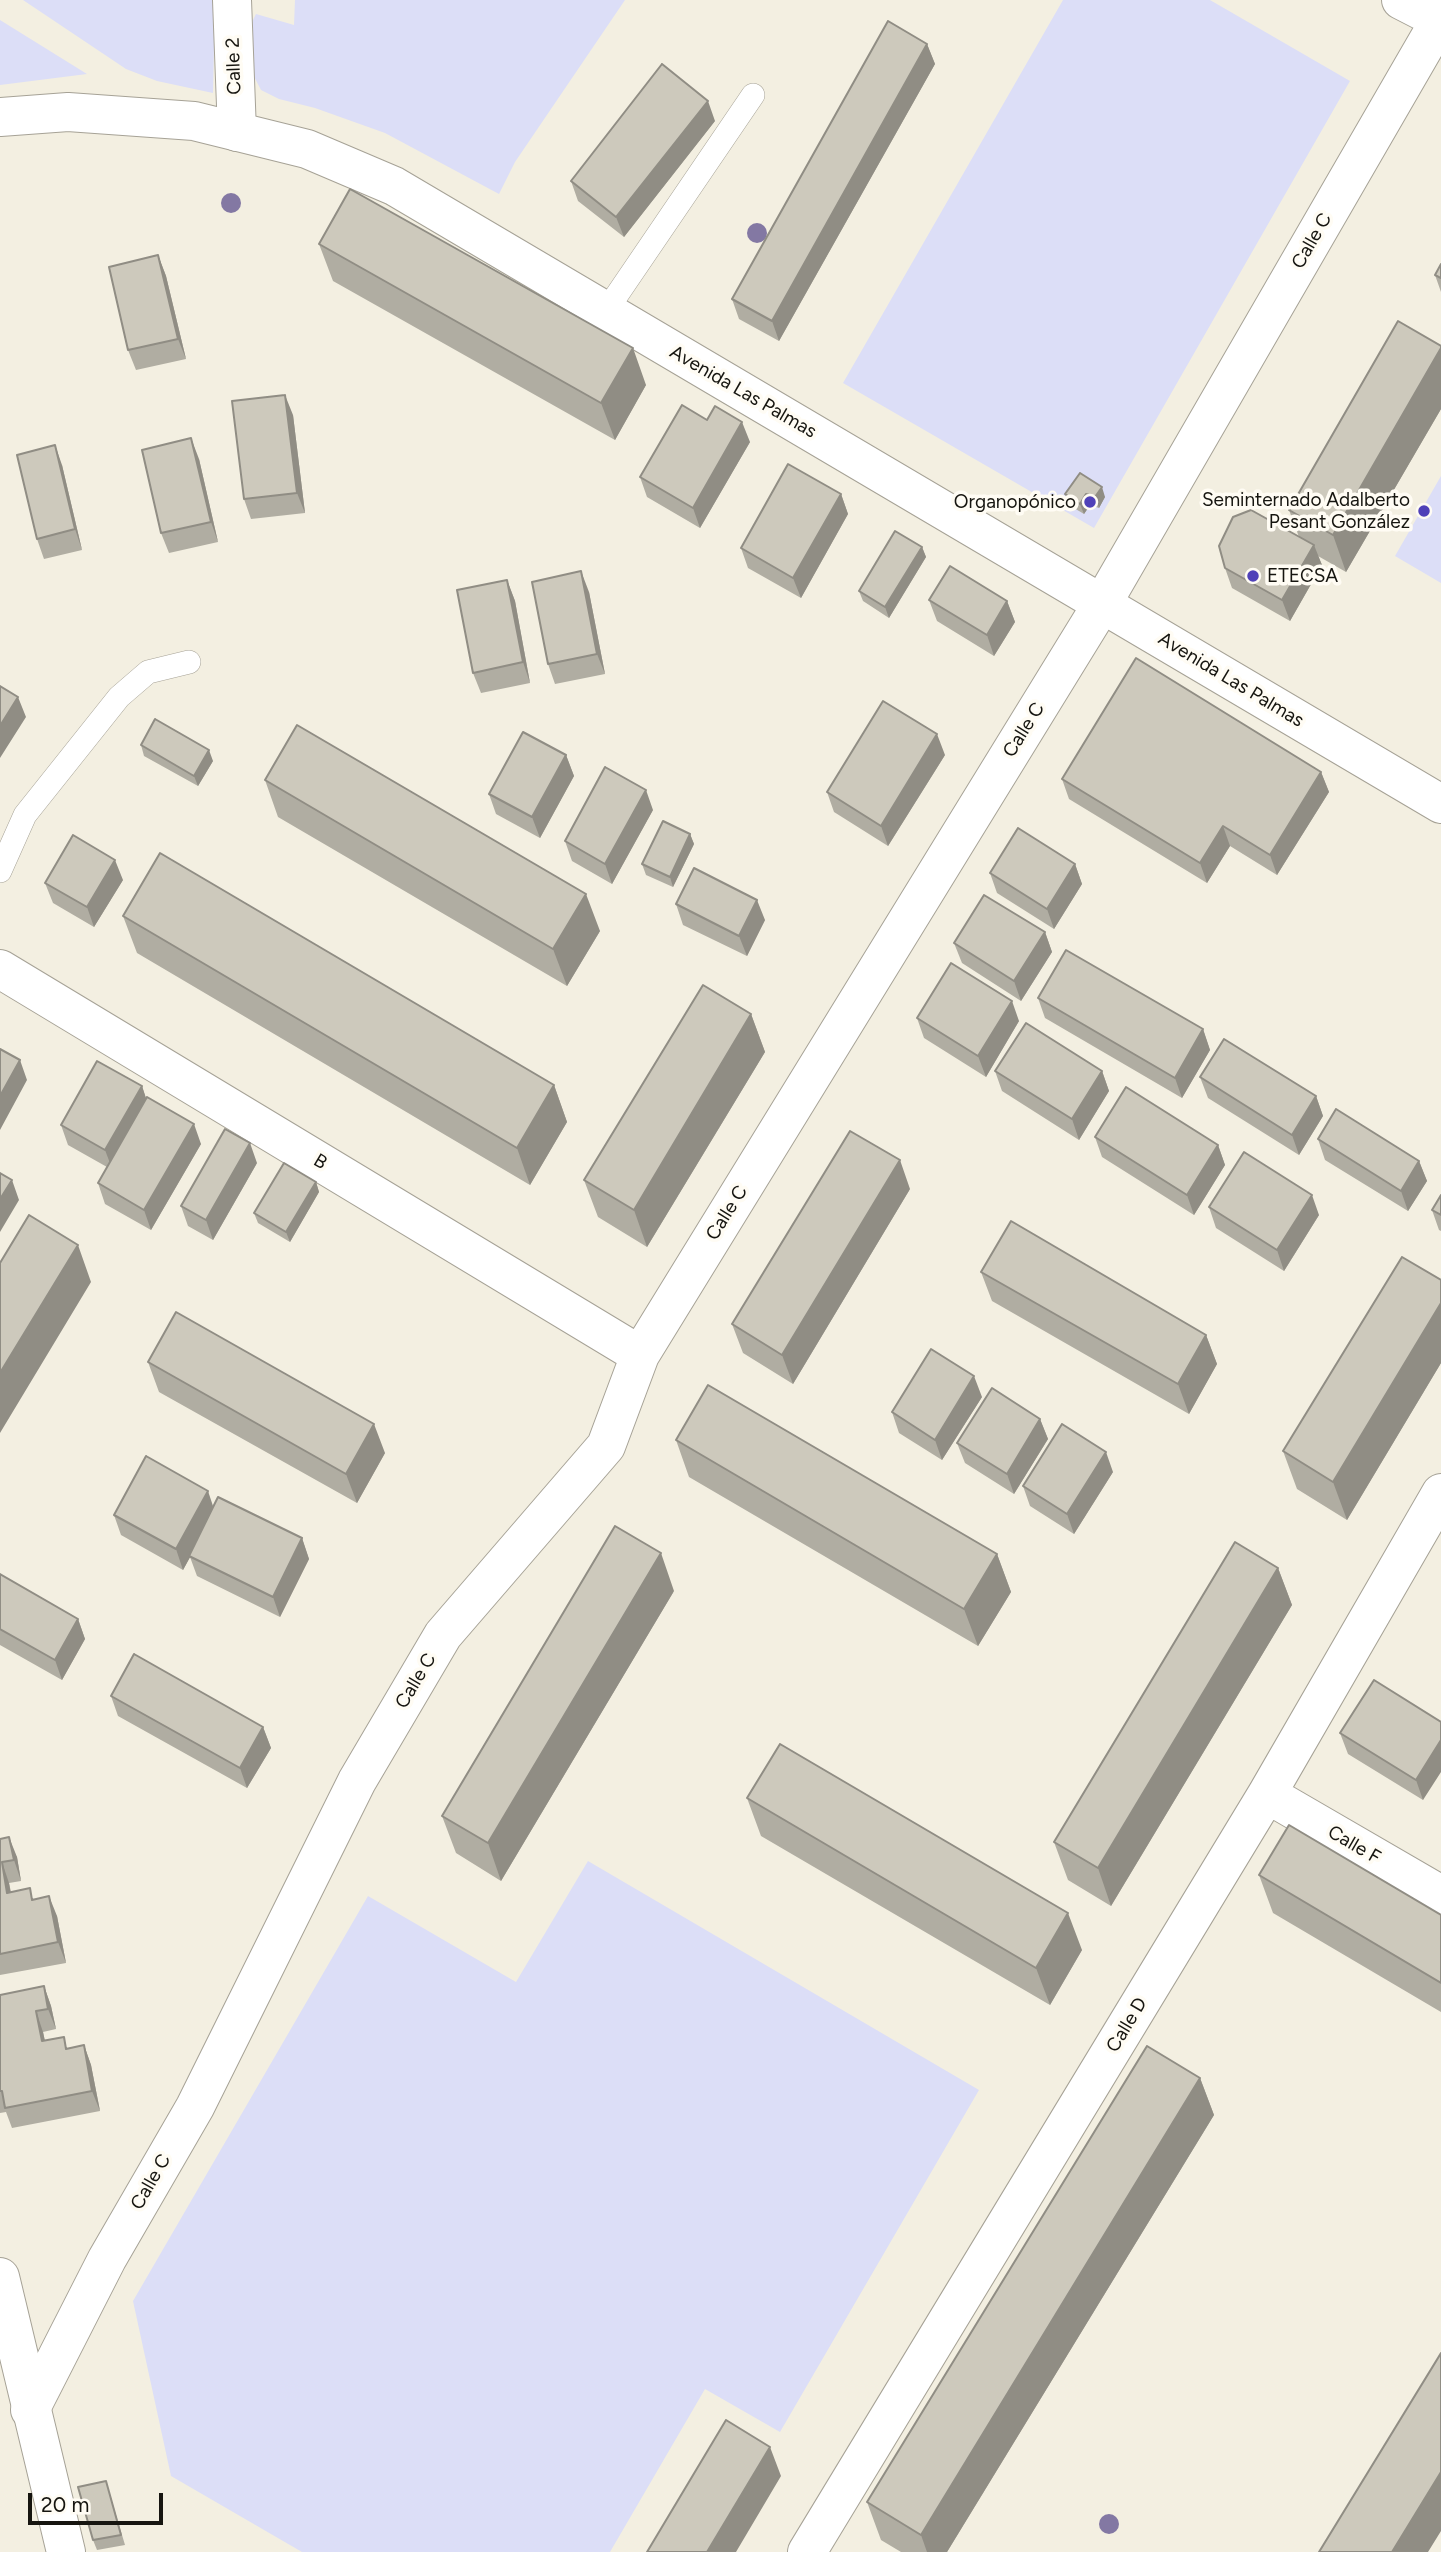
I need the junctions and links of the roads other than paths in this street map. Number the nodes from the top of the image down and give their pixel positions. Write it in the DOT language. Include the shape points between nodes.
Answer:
graph roads {
  1 [pos="232,0"];
  2 [pos="1401,0"];
  3 [pos="1440,19"];
  4 [pos="753,95"];
  5 [pos="0,117"];
  6 [pos="237,132"];
  7 [pos="606,311"];
  8 [pos="1102,604"];
  9 [pos="189,662"];
  10 [pos="1441,804"];
  11 [pos="0,871"];
  12 [pos="0,969"];
  13 [pos="640,1355"];
  14 [pos="1441,1493"];
  15 [pos="1267,1794"];
  16 [pos="1441,1895"];
  17 [pos="0,2277"];
  18 [pos="30,2410"];
  19 [pos="66,2552"];
  20 [pos="807,2552"];
  1 -- 6 [label="street, Calle 2"];
  2 -- 3 [label="street"];
  3 -- 8 [label="street, Calle C"];
  4 -- 7 [label="lane"];
  5 -- 6 [label="street, Avenida Las Palmas" via="68,112 194,121"];
  6 -- 7 [label="street, Avenida Las Palmas" via="307,149 394,186"];
  7 -- 8 [label="street, Avenida Las Palmas"];
  8 -- 10 [label="street, Avenida Las Palmas"];
  8 -- 13 [label="street, Calle C"];
  9 -- 11 [label="lane" via="148,672 119,697 25,815"];
  12 -- 13 [label="street, B"];
  13 -- 18 [label="street, Calle C" via="606,1446 443,1635 357,1781 195,2107 107,2259"];
  14 -- 15 [label="street, Calle D"];
  15 -- 16 [label="street, Calle F"];
  15 -- 20 [label="street, Calle D"];
  17 -- 18 [label="street"];
  18 -- 19 [label="street"];
}
